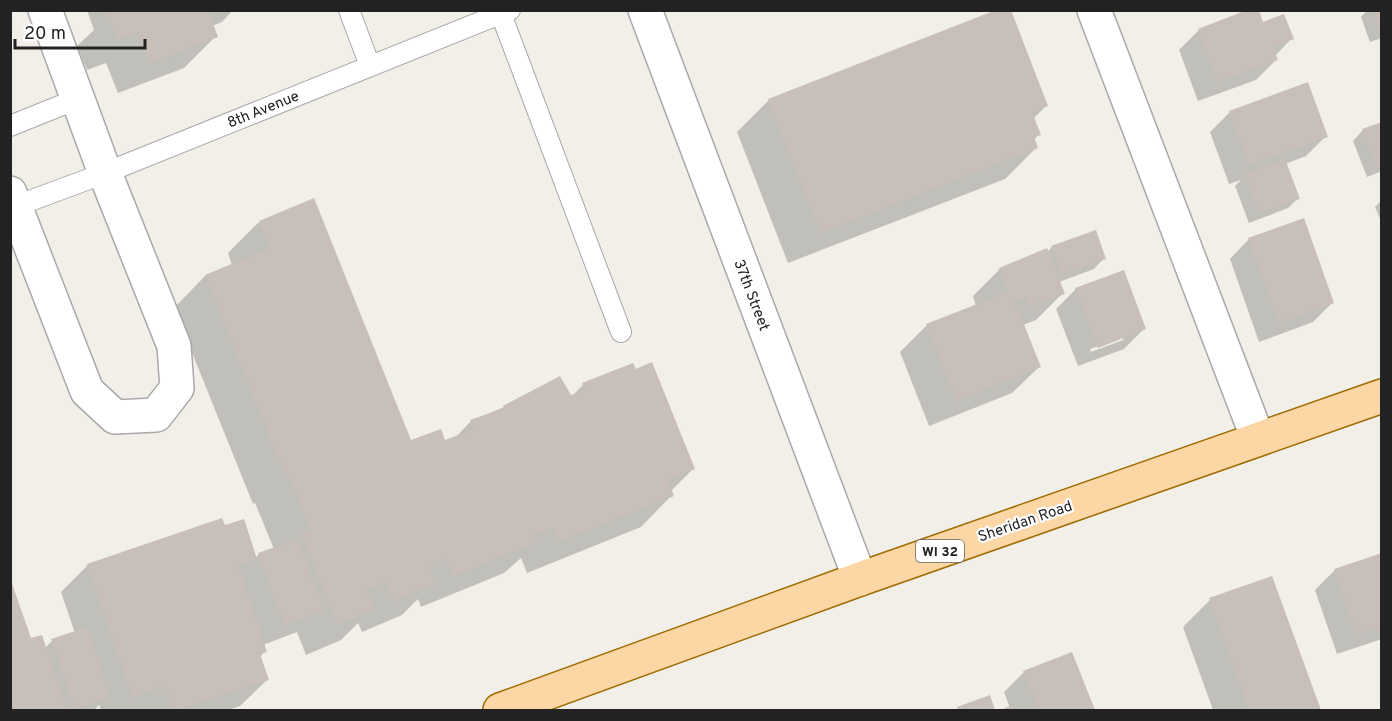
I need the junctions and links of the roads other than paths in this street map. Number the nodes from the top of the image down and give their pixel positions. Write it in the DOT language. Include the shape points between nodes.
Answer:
graph roads {
  1 [pos="45,10"];
  2 [pos="349,10"];
  3 [pos="645,10"];
  4 [pos="1094,10"];
  5 [pos="506,12"];
  6 [pos="370,66"];
  7 [pos="77,99"];
  8 [pos="10,126"];
  9 [pos="105,172"];
  10 [pos="13,200"];
  11 [pos="621,332"];
  12 [pos="1382,396"];
  13 [pos="1258,439"];
  14 [pos="860,579"];
  15 [pos="500,711"];
  1 -- 7 [label="street"];
  2 -- 6 [label="lane"];
  3 -- 14 [label="street, 37th Street"];
  4 -- 13 [label="street"];
  5 -- 6 [label="lane, 8th Avenue"];
  5 -- 11 [label="lane"];
  6 -- 9 [label="lane, 8th Avenue"];
  7 -- 8 [label="lane"];
  7 -- 9 [label="street"];
  9 -- 10 [label="lane, 8th Avenue"];
  9 -- 10 [label="street" via="174,346 177,388 156,415 115,417 87,391"];
  12 -- 13 [label="main road, Sheridan Road / WI 32"];
  13 -- 14 [label="main road, Sheridan Road / WI 32"];
  14 -- 15 [label="main road, Sheridan Road / WI 32"];
}
